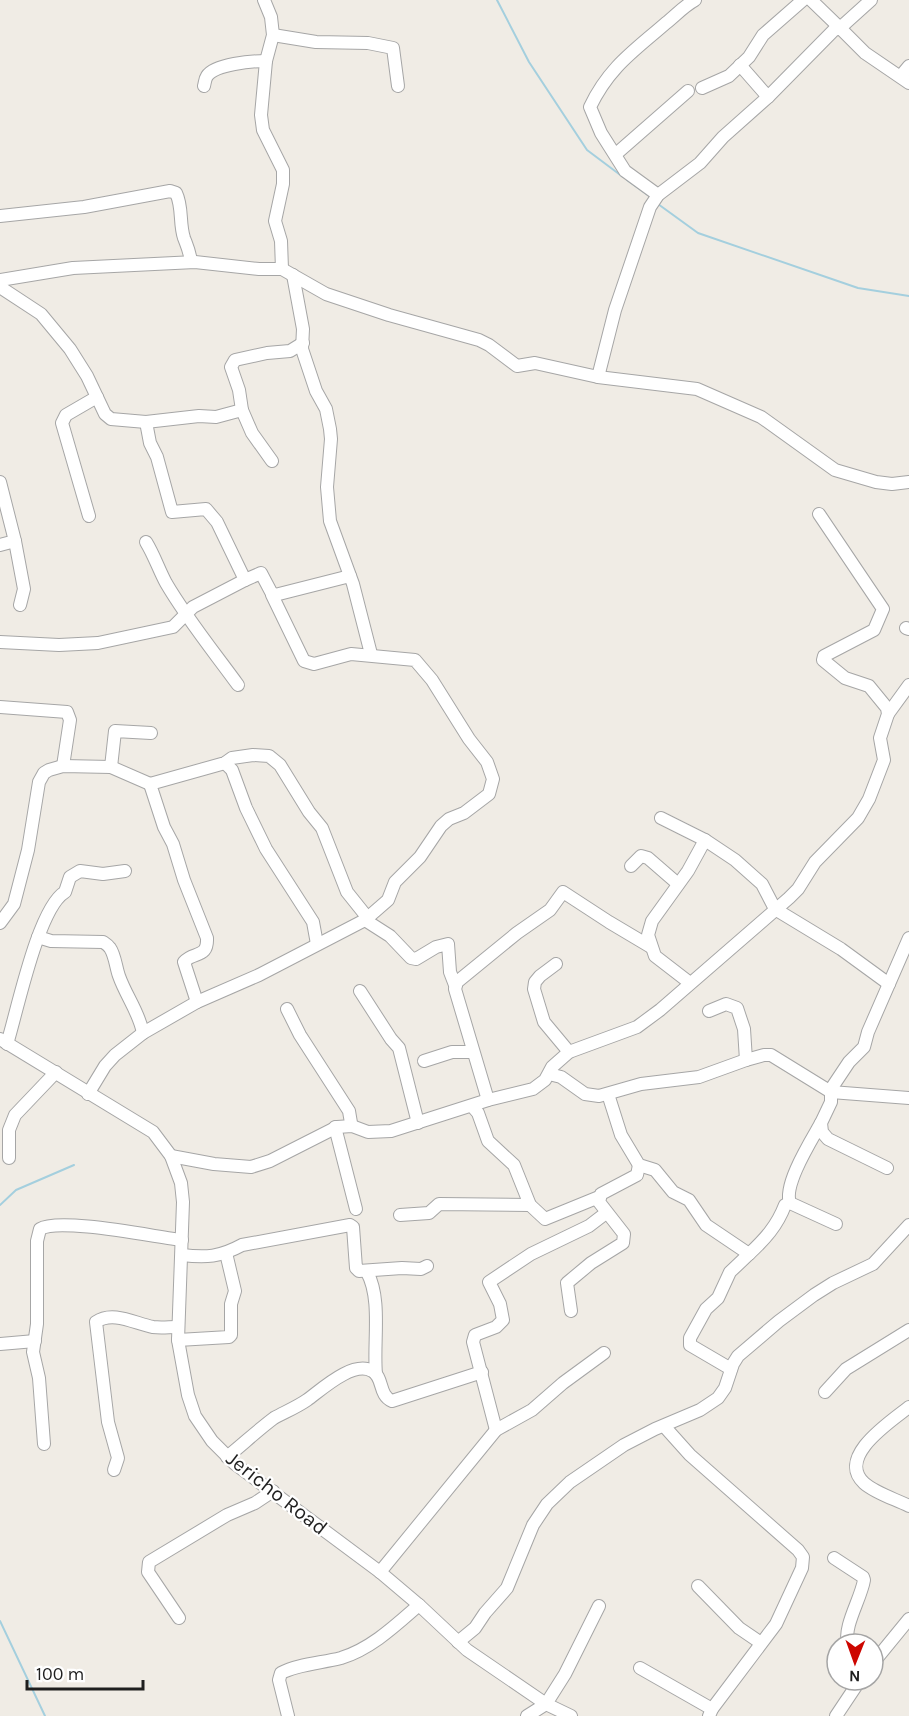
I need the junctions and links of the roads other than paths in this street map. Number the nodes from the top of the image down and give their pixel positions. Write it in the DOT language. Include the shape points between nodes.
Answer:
graph roads {
  1 [pos="264,0"];
  2 [pos="695,0"];
  3 [pos="803,0"];
  4 [pos="811,0"];
  5 [pos="871,0"];
  6 [pos="840,28"];
  7 [pos="273,34"];
  8 [pos="266,61"];
  9 [pos="740,65"];
  10 [pos="909,66"];
  11 [pos="909,81"];
  12 [pos="204,86"];
  13 [pos="398,86"];
  14 [pos="702,88"];
  15 [pos="688,91"];
  16 [pos="768,97"];
  17 [pos="616,154"];
  18 [pos="658,195"];
  19 [pos="0,216"];
  20 [pos="191,262"];
  21 [pos="288,272"];
  22 [pos="0,280"];
  23 [pos="0,287"];
  24 [pos="303,343"];
  25 [pos="598,377"];
  26 [pos="97,396"];
  27 [pos="242,410"];
  28 [pos="146,422"];
  29 [pos="272,461"];
  30 [pos="0,482"];
  31 [pos="909,482"];
  32 [pos="819,514"];
  33 [pos="89,516"];
  34 [pos="15,541"];
  35 [pos="146,542"];
  36 [pos="0,545"];
  37 [pos="350,576"];
  38 [pos="245,580"];
  39 [pos="272,595"];
  40 [pos="20,605"];
  41 [pos="185,614"];
  42 [pos="0,642"];
  43 [pos="371,654"];
  44 [pos="909,685"];
  45 [pos="238,686"];
  46 [pos="0,707"];
  47 [pos="888,714"];
  48 [pos="151,733"];
  49 [pos="225,763"];
  50 [pos="63,766"];
  51 [pos="111,767"];
  52 [pos="150,784"];
  53 [pos="661,818"];
  54 [pos="705,840"];
  55 [pos="631,866"];
  56 [pos="126,871"];
  57 [pos="678,884"];
  58 [pos="775,909"];
  59 [pos="366,918"];
  60 [pos="0,923"];
  61 [pos="39,937"];
  62 [pos="909,938"];
  63 [pos="317,944"];
  64 [pos="651,947"];
  65 [pos="556,964"];
  66 [pos="909,967"];
  67 [pos="896,969"];
  68 [pos="690,983"];
  69 [pos="889,984"];
  70 [pos="455,985"];
  71 [pos="360,992"];
  72 [pos="197,1002"];
  73 [pos="287,1009"];
  74 [pos="709,1011"];
  75 [pos="142,1033"];
  76 [pos="3,1042"];
  77 [pos="473,1052"];
  78 [pos="569,1052"];
  79 [pos="746,1060"];
  80 [pos="424,1061"];
  81 [pos="56,1072"];
  82 [pos="549,1074"];
  83 [pos="831,1092"];
  84 [pos="88,1094"];
  85 [pos="608,1094"];
  86 [pos="909,1098"];
  87 [pos="488,1100"];
  88 [pos="472,1106"];
  89 [pos="821,1123"];
  90 [pos="418,1124"];
  91 [pos="348,1126"];
  92 [pos="335,1127"];
  93 [pos="171,1156"];
  94 [pos="9,1158"];
  95 [pos="639,1165"];
  96 [pos="887,1168"];
  97 [pos="599,1197"];
  98 [pos="790,1203"];
  99 [pos="530,1205"];
  100 [pos="356,1209"];
  101 [pos="606,1213"];
  102 [pos="400,1215"];
  103 [pos="836,1224"];
  104 [pos="909,1225"];
  105 [pos="182,1240"];
  106 [pos="226,1254"];
  107 [pos="749,1254"];
  108 [pos="182,1255"];
  109 [pos="427,1266"];
  110 [pos="367,1272"];
  111 [pos="571,1311"];
  112 [pos="177,1327"];
  113 [pos="909,1330"];
  114 [pos="178,1340"];
  115 [pos="35,1341"];
  116 [pos="0,1344"];
  117 [pos="604,1353"];
  118 [pos="731,1369"];
  119 [pos="482,1372"];
  120 [pos="376,1374"];
  121 [pos="825,1392"];
  122 [pos="909,1407"];
  123 [pos="664,1426"];
  124 [pos="496,1430"];
  125 [pos="44,1444"];
  126 [pos="227,1457"];
  127 [pos="114,1470"];
  128 [pos="273,1491"];
  129 [pos="909,1506"];
  130 [pos="834,1558"];
  131 [pos="380,1572"];
  132 [pos="698,1586"];
  133 [pos="419,1605"];
  134 [pos="599,1605"];
  135 [pos="179,1618"];
  136 [pos="909,1619"];
  137 [pos="848,1632"];
  138 [pos="458,1642"];
  139 [pos="761,1643"];
  140 [pos="885,1648"];
  141 [pos="640,1668"];
  142 [pos="852,1692"];
  143 [pos="546,1704"];
  144 [pos="711,1713"];
  145 [pos="288,1716"];
  146 [pos="528,1716"];
  147 [pos="571,1716"];
  148 [pos="836,1716"];
  1 -- 7 [label="street"];
  2 -- 17 [label="street" via="634,48 599,88 590,107"];
  3 -- 9 [label="street" via="763,35"];
  4 -- 6 [label="street"];
  5 -- 6 [label="street"];
  6 -- 11 [label="street" via="865,53"];
  6 -- 16 [label="street"];
  7 -- 8 [label="street"];
  7 -- 13 [label="street" via="393,48"];
  8 -- 12 [label="street" via="218,68 207,76"];
  8 -- 21 [label="street" via="261,115 263,130 283,170 276,221"];
  9 -- 14 [label="street" via="729,76"];
  9 -- 16 [label="street"];
  10 -- 11 [label="street" via="904,72"];
  15 -- 17 [label="street"];
  16 -- 18 [label="street" via="723,136 700,163"];
  17 -- 18 [label="street" via="625,171"];
  18 -- 25 [label="street" via="629,266"];
  19 -- 20 [label="street" via="84,207 170,191 180,201"];
  20 -- 21 [label="street"];
  20 -- 22 [label="street" via="73,268"];
  21 -- 24 [label="street" via="300,309"];
  21 -- 25 [label="street" via="326,294 479,340 517,366 535,363"];
  23 -- 26 [label="street" via="41,314 70,349"];
  24 -- 27 [label="street" via="290,351 232,363"];
  24 -- 37 [label="street" via="307,366 330,429 330,520"];
  25 -- 31 [label="street" via="697,389 761,417 835,470 876,482"];
  26 -- 28 [label="street" via="111,419"];
  26 -- 33 [label="street" via="66,415 62,423"];
  27 -- 28 [label="street" via="216,417"];
  27 -- 29 [label="street" via="252,433"];
  28 -- 38 [label="street" via="172,512 206,509 218,522"];
  30 -- 34 [label="street"];
  32 -- 47 [label="street" via="883,609 874,630 823,660 844,678 869,686"];
  34 -- 36 [label="street"];
  34 -- 40 [label="street" via="24,589"];
  35 -- 41 [label="street"];
  37 -- 39 [label="street"];
  37 -- 43 [label="street"];
  38 -- 39 [label="street" via="261,573"];
  38 -- 41 [label="street"];
  39 -- 43 [label="street" via="304,662 314,664 351,654"];
  41 -- 42 [label="street" via="173,627 98,643"];
  41 -- 45 [label="street"];
  43 -- 59 [label="street" via="415,660 488,762 493,779 489,794 441,826 420,857 395,882 388,900"];
  44 -- 47 [label="street"];
  46 -- 50 [label="street" via="67,712 70,720"];
  47 -- 58 [label="street" via="880,738 884,760 858,818 814,861 798,889"];
  48 -- 51 [label="street" via="115,731"];
  49 -- 52 [label="street"];
  49 -- 59 [label="street" via="253,755 269,756 280,765 321,828 347,892"];
  49 -- 63 [label="street" via="232,770 266,849 313,922"];
  50 -- 51 [label="street"];
  50 -- 60 [label="street" via="49,770 39,782 14,904"];
  51 -- 52 [label="street"];
  52 -- 72 [label="street" via="207,938 207,948 184,962"];
  53 -- 54 [label="street"];
  54 -- 57 [label="street"];
  54 -- 58 [label="street" via="762,884"];
  55 -- 57 [label="street" via="641,856 648,858"];
  56 -- 61 [label="street" via="80,871 70,877"];
  57 -- 64 [label="street" via="652,921 648,935"];
  58 -- 68 [label="street"];
  58 -- 69 [label="street"];
  59 -- 63 [label="street"];
  59 -- 70 [label="street" via="411,958 448,944"];
  61 -- 75 [label="street" via="107,945"];
  61 -- 76 [label="street"];
  62 -- 67 [label="street"];
  63 -- 72 [label="street"];
  64 -- 68 [label="street" via="655,956"];
  64 -- 70 [label="street" via="563,892 550,910"];
  65 -- 78 [label="street" via="540,976 534,989 544,1022"];
  66 -- 67 [label="street"];
  67 -- 69 [label="street"];
  68 -- 78 [label="street" via="637,1028"];
  69 -- 83 [label="street" via="864,1047 849,1062"];
  70 -- 77 [label="street"];
  71 -- 90 [label="street" via="399,1048"];
  72 -- 75 [label="street"];
  73 -- 91 [label="street" via="349,1111"];
  74 -- 79 [label="street" via="726,1004 737,1008 744,1029"];
  75 -- 84 [label="street" via="115,1055"];
  76 -- 81 [label="street, Jericho Road"];
  77 -- 80 [label="street" via="452,1052"];
  77 -- 87 [label="street"];
  78 -- 82 [label="street"];
  79 -- 83 [label="street" via="771,1055"];
  79 -- 85 [label="street" via="699,1077 641,1084"];
  81 -- 84 [label="street, Jericho Road"];
  81 -- 94 [label="street" via="15,1115 9,1130"];
  82 -- 85 [label="street" via="561,1077 585,1094"];
  82 -- 87 [label="street" via="533,1089"];
  83 -- 86 [label="street"];
  83 -- 89 [label="street" via="831,1102"];
  84 -- 93 [label="street, Jericho Road" via="153,1132"];
  85 -- 95 [label="street" via="621,1135"];
  87 -- 88 [label="street"];
  88 -- 90 [label="street"];
  88 -- 99 [label="street" via="489,1141 514,1165"];
  89 -- 96 [label="street" via="828,1139"];
  89 -- 98 [label="street" via="790,1186"];
  90 -- 91 [label="street" via="376,1132"];
  91 -- 92 [label="street"];
  92 -- 93 [label="street" via="251,1167"];
  92 -- 100 [label="street"];
  93 -- 105 [label="street, Jericho Road" via="181,1183"];
  95 -- 97 [label="street" via="637,1174"];
  95 -- 107 [label="street" via="655,1170 673,1192 689,1200 706,1225"];
  97 -- 99 [label="street" via="545,1220"];
  97 -- 101 [label="street"];
  98 -- 103 [label="street"];
  98 -- 107 [label="street" via="785,1205 769,1235"];
  99 -- 102 [label="street" via="439,1204 429,1213"];
  101 -- 111 [label="street" via="624,1234 623,1243 567,1283"];
  101 -- 119 [label="street" via="489,1282 503,1320 474,1338"];
  104 -- 118 [label="street" via="873,1264 833,1283 788,1315 738,1356"];
  105 -- 108 [label="street, Jericho Road"];
  105 -- 115 [label="street" via="92,1226 40,1228"];
  106 -- 108 [label="street"];
  106 -- 110 [label="street" via="242,1245 350,1225 356,1268"];
  106 -- 114 [label="street" via="235,1292 231,1335"];
  107 -- 118 [label="street" via="730,1272 718,1298 706,1309 690,1338 690,1345"];
  108 -- 112 [label="street, Jericho Road"];
  109 -- 110 [label="street"];
  110 -- 120 [label="street" via="377,1317"];
  112 -- 114 [label="street, Jericho Road"];
  112 -- 127 [label="street" via="153,1327 129,1319 96,1322 108,1422 118,1458"];
  113 -- 121 [label="street" via="846,1369"];
  114 -- 126 [label="street, Jericho Road" via="195,1416"];
  115 -- 116 [label="street"];
  115 -- 125 [label="street"];
  117 -- 124 [label="street" via="532,1410"];
  118 -- 123 [label="street" via="718,1398"];
  119 -- 120 [label="street" via="392,1401 384,1395"];
  119 -- 124 [label="street"];
  120 -- 126 [label="street" via="366,1369 341,1375 275,1418"];
  122 -- 129 [label="street" via="876,1432 855,1462 856,1474 866,1485"];
  123 -- 138 [label="street" via="624,1445 570,1482 547,1504 533,1525 507,1588 475,1628"];
  123 -- 139 [label="street" via="690,1455 802,1557 802,1568 776,1624"];
  124 -- 131 [label="street"];
  126 -- 128 [label="street, Jericho Road"];
  128 -- 131 [label="street, Jericho Road"];
  128 -- 135 [label="street" via="149,1562 148,1572"];
  130 -- 137 [label="street" via="864,1580"];
  131 -- 133 [label="street, Jericho Road"];
  132 -- 139 [label="street" via="739,1628"];
  133 -- 138 [label="street, Jericho Road"];
  133 -- 145 [label="street" via="363,1648 344,1657 281,1673 279,1680"];
  134 -- 143 [label="street"];
  136 -- 140 [label="street"];
  138 -- 143 [label="street, Jericho Road"];
  139 -- 144 [label="street"];
  141 -- 144 [label="street"];
  142 -- 148 [label="street"];
  143 -- 146 [label="street"];
  143 -- 147 [label="street, Jericho Road"];
}
